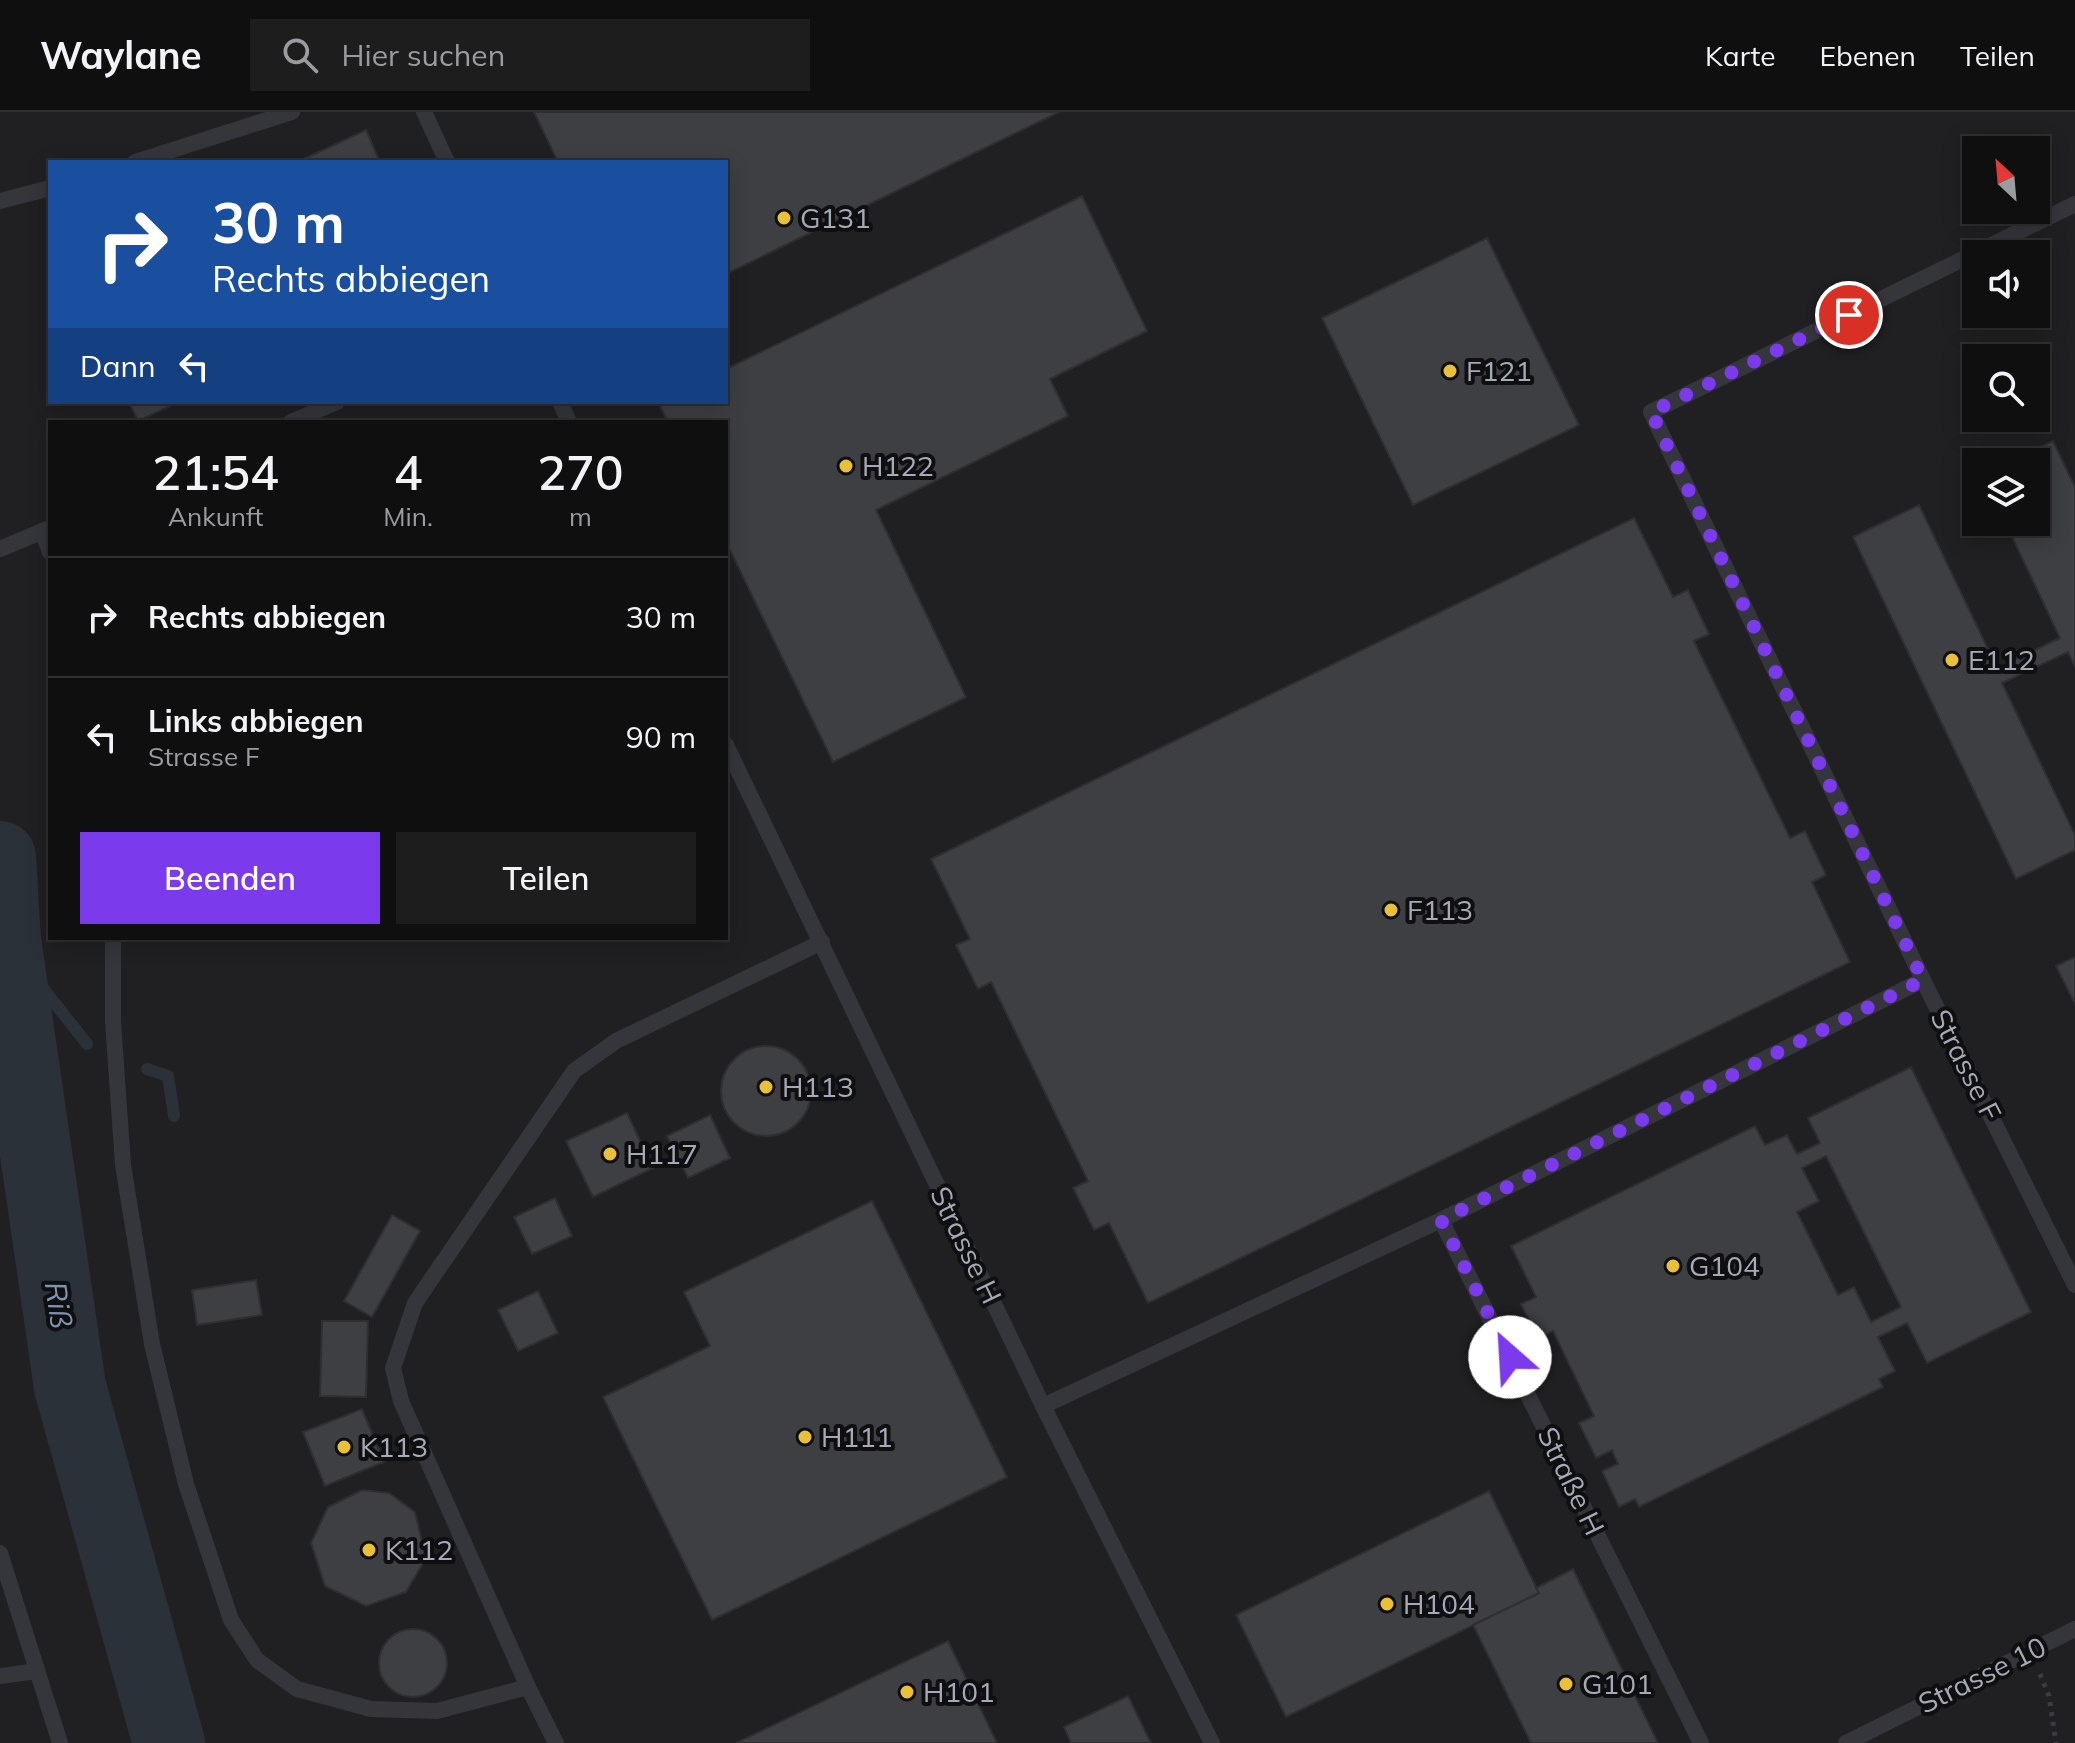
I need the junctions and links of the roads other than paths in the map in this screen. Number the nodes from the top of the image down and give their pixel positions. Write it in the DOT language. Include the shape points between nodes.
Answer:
graph roads {
  1 [pos="292,112"];
  2 [pos="424,112"];
  3 [pos="141,160"];
  4 [pos="446,160"];
  5 [pos="48,189"];
  6 [pos="0,201"];
  7 [pos="2075,204"];
  8 [pos="332,404"];
  9 [pos="296,420"];
  10 [pos="46,529"];
  11 [pos="0,549"];
  12 [pos="728,749"];
  13 [pos="113,940"];
  14 [pos="822,942"];
  15 [pos="1923,980"];
  16 [pos="1441,1220"];
  17 [pos="2075,1285"];
  18 [pos="1043,1406"];
  19 [pos="0,1553"];
  20 [pos="2075,1629"];
  21 [pos="37,1671"];
  22 [pos="0,1676"];
  23 [pos="528,1687"];
  24 [pos="60,1743"];
  25 [pos="556,1743"];
  26 [pos="1212,1743"];
  27 [pos="1701,1743"];
  28 [pos="1846,1743"];
  1 -- 3 [label="lane"];
  2 -- 4 [label="lane"];
  5 -- 6 [label="lane"];
  7 -- 15 [label="lane, Strasse F" via="1651,412"];
  8 -- 9 [label="lane"];
  10 -- 11 [label="lane"];
  12 -- 14 [label="lane, Strasse H"];
  13 -- 23 [label="lane" via="123,1165 152,1344 186,1484 231,1620 257,1660 297,1689 371,1709 437,1711"];
  14 -- 18 [label="lane, Strasse H"];
  14 -- 23 [label="lane" via="616,1041 574,1071 415,1303 393,1368 401,1401"];
  15 -- 16 [label="lane"];
  15 -- 17 [label="lane, Strasse F"];
  16 -- 18 [label="lane"];
  16 -- 27 [label="lane, Straße H"];
  18 -- 26 [label="lane, Strasse H"];
  19 -- 21 [label="lane"];
  20 -- 28 [label="lane, Strasse 10"];
  21 -- 22 [label="lane"];
  21 -- 24 [label="lane"];
  23 -- 25 [label="lane"];
}
